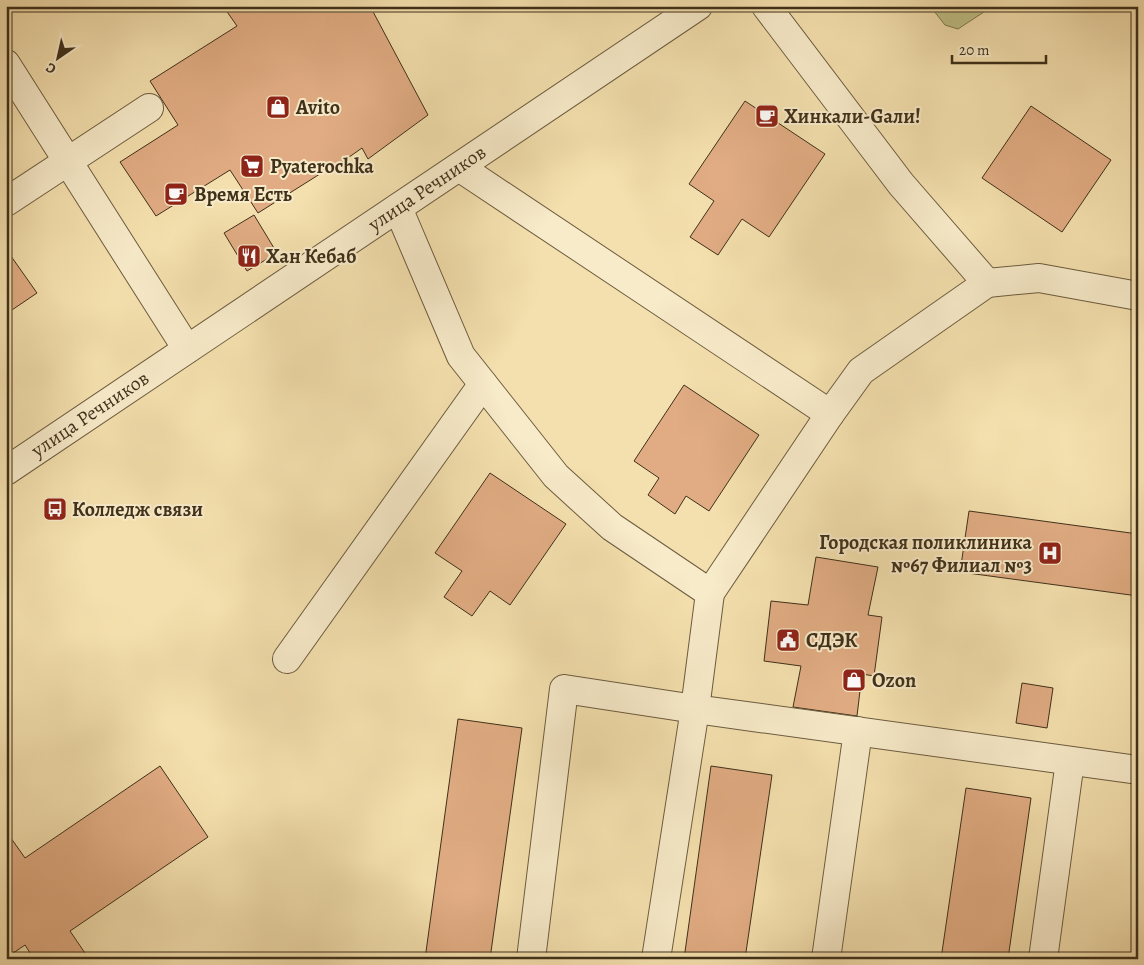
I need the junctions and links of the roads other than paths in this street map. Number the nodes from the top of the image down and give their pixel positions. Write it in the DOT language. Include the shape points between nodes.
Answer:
graph roads {
  1 [pos="698,6"];
  2 [pos="766,6"];
  3 [pos="6,64"];
  4 [pos="150,108"];
  5 [pos="68,162"];
  6 [pos="459,167"];
  7 [pos="6,202"];
  8 [pos="398,208"];
  9 [pos="987,283"];
  10 [pos="1138,296"];
  11 [pos="187,349"];
  12 [pos="484,384"];
  13 [pos="830,414"];
  14 [pos="6,471"];
  15 [pos="710,593"];
  16 [pos="287,659"];
  17 [pos="695,709"];
  18 [pos="858,731"];
  19 [pos="1070,760"];
  20 [pos="1138,770"];
  21 [pos="531,959"];
  22 [pos="656,959"];
  23 [pos="826,959"];
  24 [pos="1043,959"];
  1 -- 6 [label="street, улица Речников"];
  2 -- 9 [label="street" via="901,184"];
  3 -- 5 [label="street"];
  4 -- 5 [label="street"];
  5 -- 7 [label="street"];
  5 -- 11 [label="street"];
  6 -- 8 [label="street, улица Речников"];
  6 -- 13 [label="street"];
  8 -- 11 [label="street, улица Речников"];
  8 -- 12 [label="street" via="461,356"];
  9 -- 10 [label="street" via="1039,278"];
  9 -- 13 [label="street" via="861,371"];
  11 -- 14 [label="street, улица Речников"];
  12 -- 15 [label="street" via="556,476 584,502 612,527"];
  12 -- 16 [label="street"];
  13 -- 15 [label="street"];
  15 -- 17 [label="street"];
  17 -- 18 [label="street"];
  17 -- 21 [label="street" via="564,689"];
  17 -- 22 [label="street"];
  18 -- 19 [label="street"];
  18 -- 23 [label="street"];
  19 -- 20 [label="street"];
  19 -- 24 [label="street"];
}
